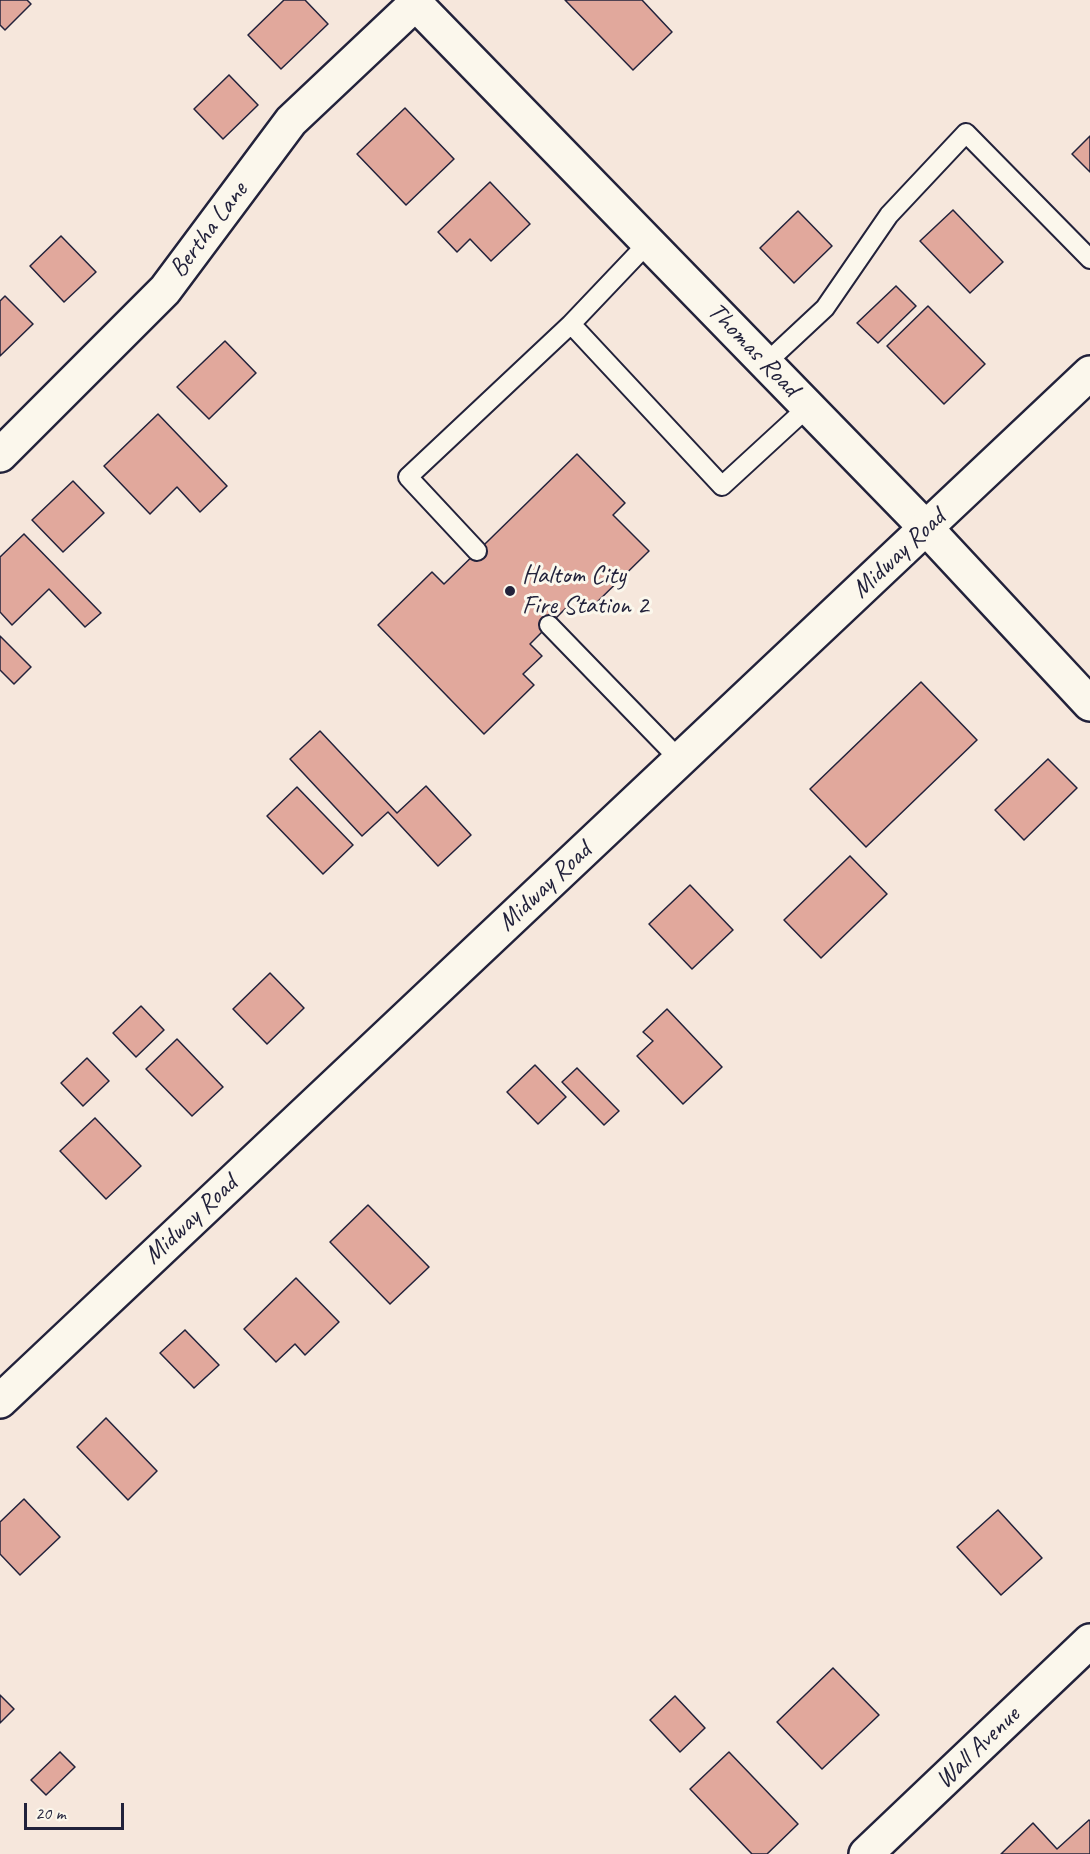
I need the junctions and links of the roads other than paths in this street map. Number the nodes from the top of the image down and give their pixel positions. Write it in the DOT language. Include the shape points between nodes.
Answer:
graph roads {
  1 [pos="414,2"];
  2 [pos="648,243"];
  3 [pos="1090,259"];
  4 [pos="571,324"];
  5 [pos="766,363"];
  6 [pos="1090,373"];
  7 [pos="808,407"];
  8 [pos="0,455"];
  9 [pos="926,528"];
  10 [pos="477,551"];
  11 [pos="549,625"];
  12 [pos="1090,704"];
  13 [pos="680,759"];
  14 [pos="0,1401"];
  15 [pos="1090,1641"];
  16 [pos="866,1854"];
  1 -- 2 [label="street, Thomas Road"];
  1 -- 8 [label="street, Bertha Lane" via="291,121 165,290"];
  2 -- 4 [label="lane"];
  2 -- 5 [label="street, Thomas Road"];
  3 -- 5 [label="lane" via="966,134 889,215 825,308"];
  4 -- 7 [label="lane" via="722,486"];
  4 -- 10 [label="lane" via="408,477"];
  5 -- 7 [label="street, Thomas Road"];
  6 -- 9 [label="street, Midway Road"];
  7 -- 9 [label="street, Thomas Road"];
  9 -- 12 [label="street, Thomas Road"];
  9 -- 13 [label="street, Midway Road"];
  11 -- 13 [label="lane"];
  13 -- 14 [label="street, Midway Road"];
  15 -- 16 [label="street, Wall Avenue"];
}
